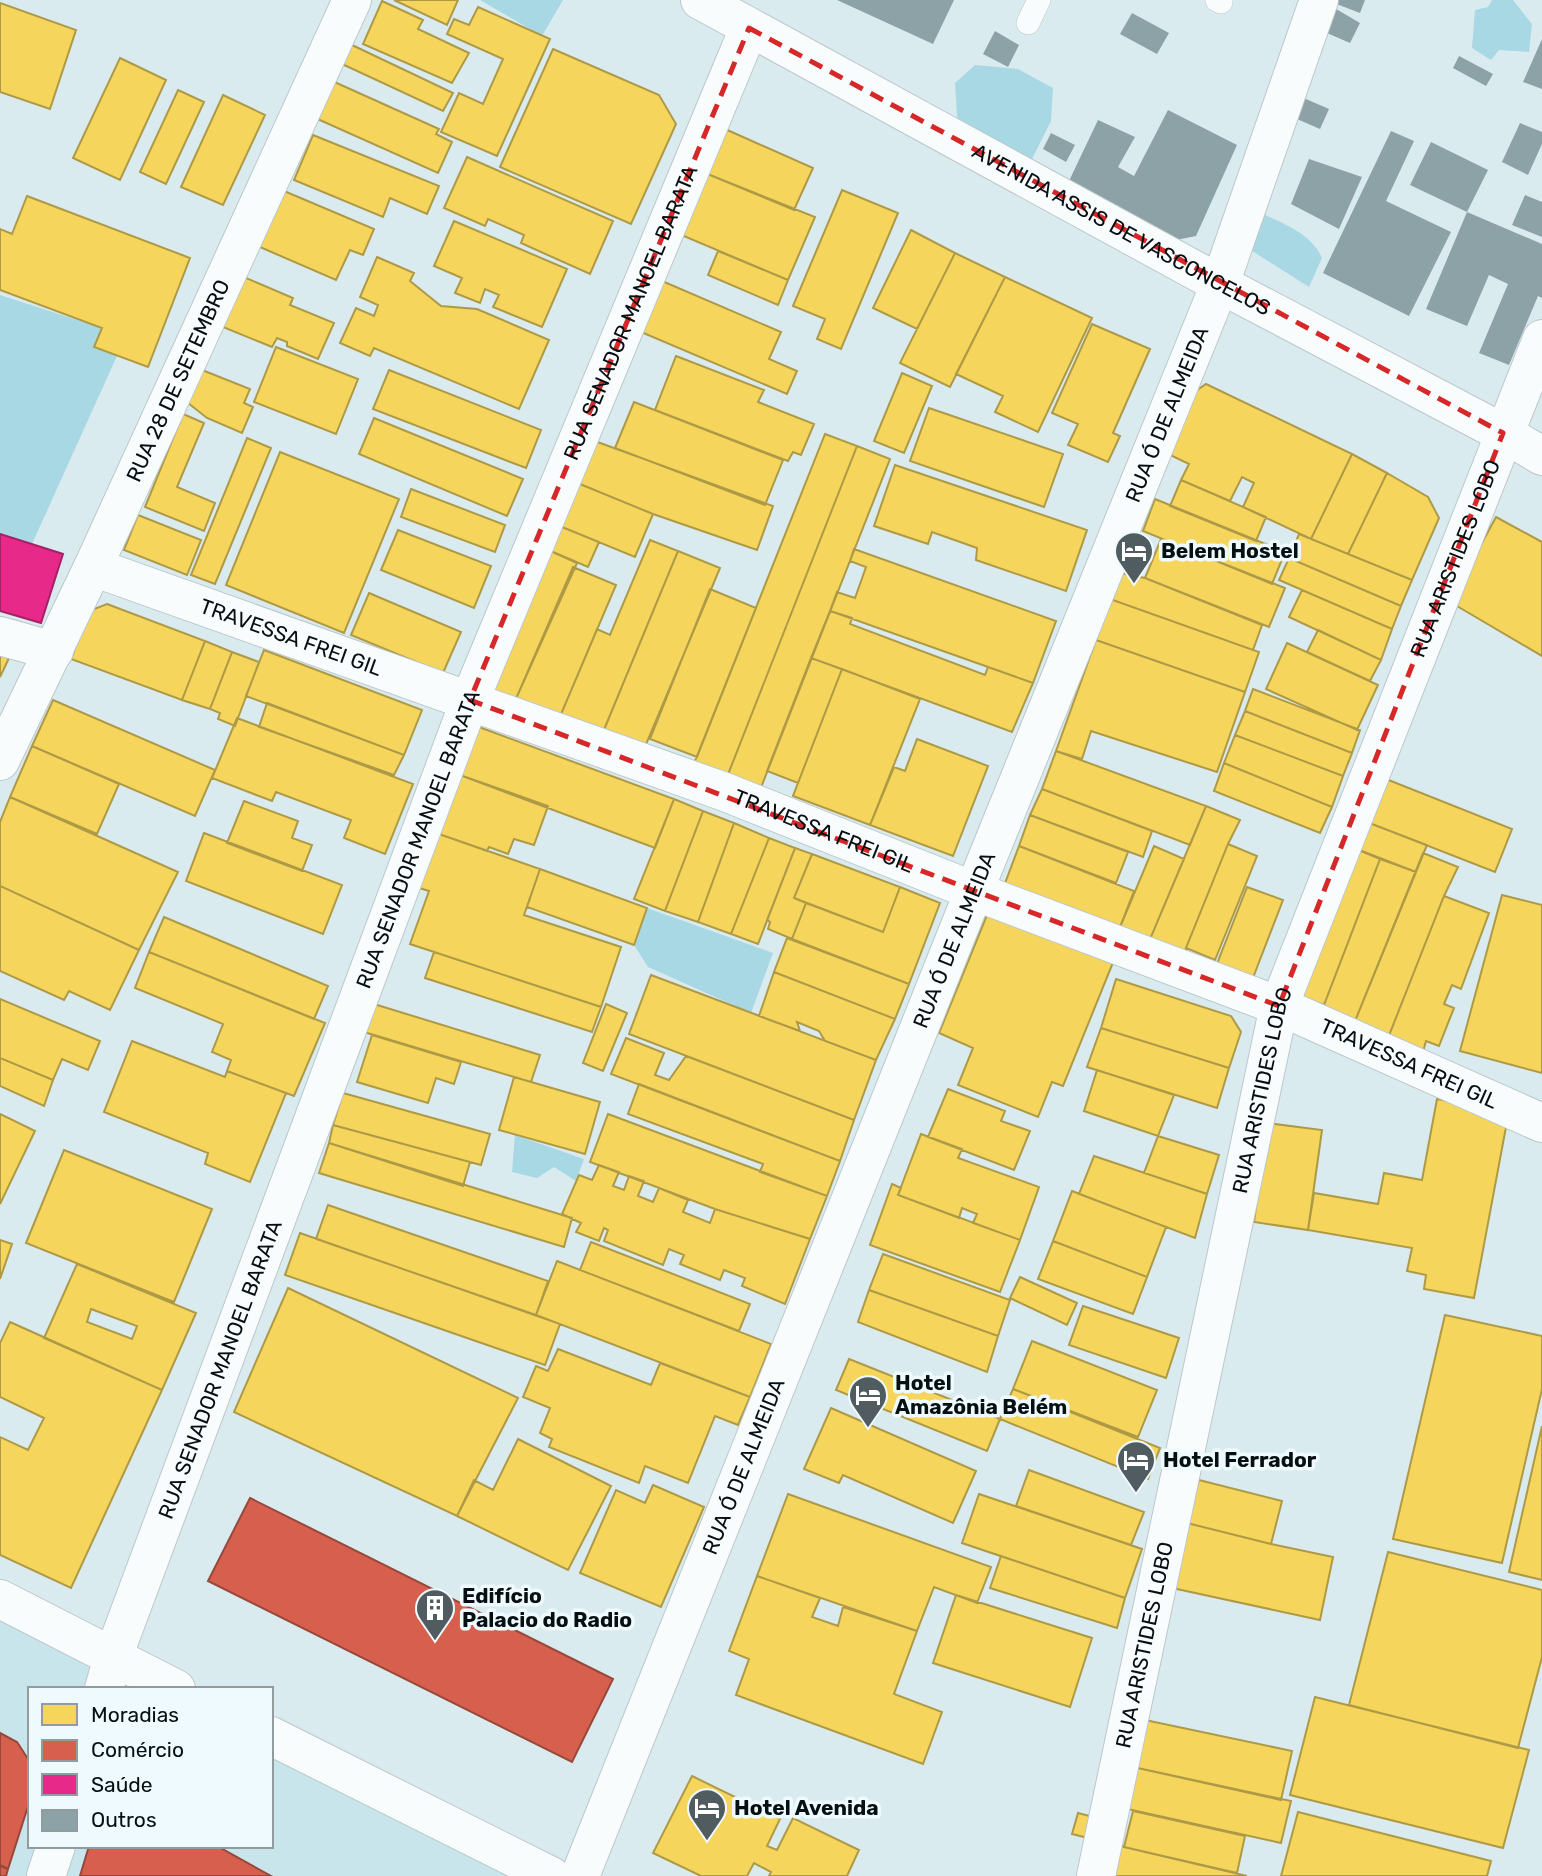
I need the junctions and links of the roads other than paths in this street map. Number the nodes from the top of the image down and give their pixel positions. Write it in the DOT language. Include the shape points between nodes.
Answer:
graph roads {
  1 [pos="352,0"];
  2 [pos="701,0"];
  3 [pos="1039,0"];
  4 [pos="1319,0"];
  5 [pos="755,14"];
  6 [pos="1028,23"];
  7 [pos="1220,284"];
  8 [pos="1542,339"];
  9 [pos="1503,433"];
  10 [pos="1542,456"];
  11 [pos="93,567"];
  12 [pos="0,636"];
  13 [pos="54,651"];
  14 [pos="470,700"];
  15 [pos="0,761"];
  16 [pos="974,891"];
  17 [pos="1279,1006"];
  18 [pos="1542,1123"];
  19 [pos="0,1599"];
  20 [pos="109,1673"];
  21 [pos="168,1687"];
  22 [pos="273,1737"];
  23 [pos="55,1848"];
  24 [pos="47,1876"];
  25 [pos="551,1876"];
  26 [pos="580,1876"];
  27 [pos="1097,1876"];
  1 -- 11 [label="street, RUA 28 DE SETEMBRO"];
  2 -- 5 [label="street, AVENIDA ASSIS DE VASCONCELOS"];
  3 -- 6 [label="lane"];
  4 -- 7 [label="street, RUA Ó DE ALMEIDA"];
  5 -- 7 [label="street, AVENIDA ASSIS DE VASCONCELOS"];
  5 -- 14 [label="street, RUA SENADOR MANOEL BARATA"];
  7 -- 9 [label="street, AVENIDA ASSIS DE VASCONCELOS"];
  7 -- 16 [label="street, RUA Ó DE ALMEIDA"];
  8 -- 9 [label="street, RUA ARISTIDES LOBO"];
  9 -- 10 [label="street, AVENIDA ASSIS DE VASCONCELOS"];
  9 -- 17 [label="street, RUA ARISTIDES LOBO"];
  11 -- 13 [label="street, RUA 28 DE SETEMBRO"];
  11 -- 14 [label="street, TRAVESSA FREI GIL"];
  12 -- 13 [label="street"];
  13 -- 15 [label="street, RUA 28 DE SETEMBRO"];
  14 -- 16 [label="street, TRAVESSA FREI GIL" via="725,792"];
  14 -- 20 [label="street, RUA SENADOR MANOEL BARATA"];
  16 -- 17 [label="street, TRAVESSA FREI GIL"];
  16 -- 26 [label="street, RUA Ó DE ALMEIDA"];
  17 -- 18 [label="street, TRAVESSA FREI GIL"];
  17 -- 27 [label="street, RUA ARISTIDES LOBO"];
  19 -- 20 [label="street"];
  20 -- 21 [label="street"];
  22 -- 25 [label="street"];
  23 -- 24 [label="street"];
}
